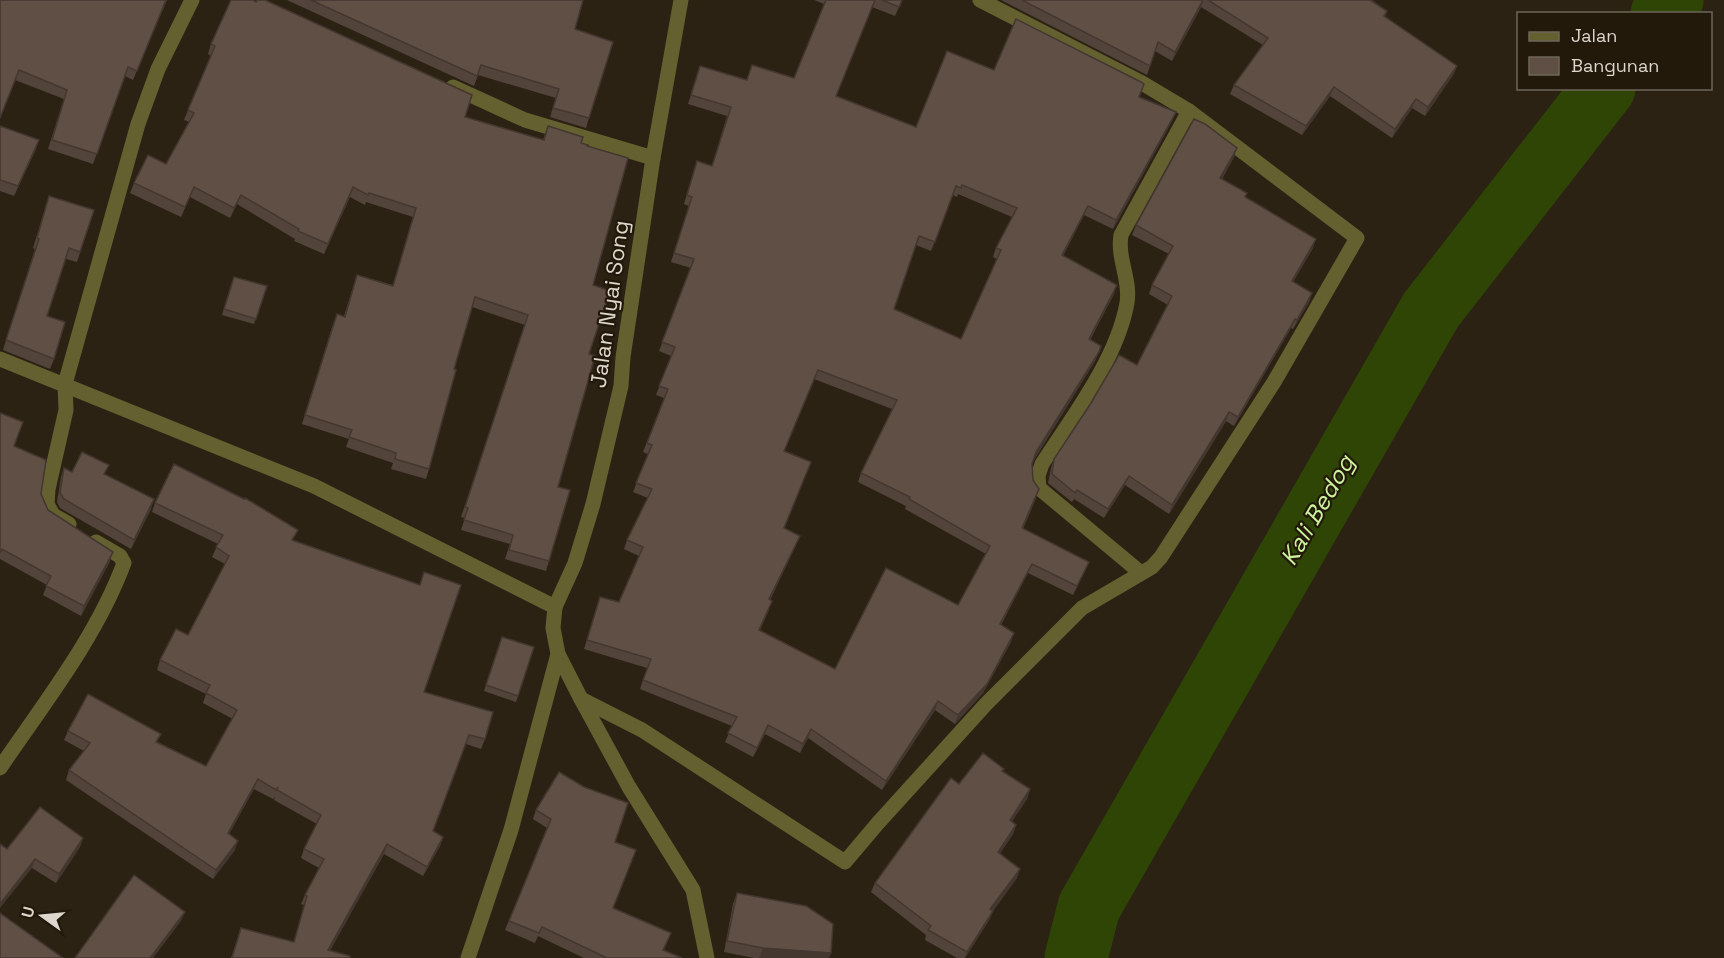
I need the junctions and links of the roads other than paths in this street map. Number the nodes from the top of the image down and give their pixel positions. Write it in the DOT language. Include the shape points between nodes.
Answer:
graph roads {
  1 [pos="192,0"];
  2 [pos="681,0"];
  3 [pos="980,0"];
  4 [pos="438,80"];
  5 [pos="1189,111"];
  6 [pos="653,158"];
  7 [pos="0,359"];
  8 [pos="65,384"];
  9 [pos="1141,573"];
  10 [pos="555,607"];
  11 [pos="558,654"];
  12 [pos="581,699"];
  13 [pos="0,768"];
  14 [pos="468,958"];
  15 [pos="707,958"];
  1 -- 8 [label="street" via="158,69 138,124"];
  2 -- 6 [label="street, Jalan Nyai Song"];
  3 -- 5 [label="street"];
  4 -- 6 [label="street" via="525,120"];
  5 -- 9 [label="street" via="1121,235 1120,256 1128,289 1123,323 1101,371 1038,476 1039,488"];
  5 -- 9 [label="street" via="1357,238 1268,392 1161,557"];
  6 -- 10 [label="street, Jalan Nyai Song" via="621,386 582,544"];
  7 -- 8 [label="street"];
  8 -- 10 [label="street" via="314,486"];
  8 -- 13 [label="street" via="66,410 47,504 53,515 120,556 124,563 81,648"];
  9 -- 12 [label="street" via="1082,608 986,704 845,862 642,730"];
  10 -- 11 [label="street"];
  11 -- 12 [label="street"];
  11 -- 14 [label="street" via="511,830"];
  12 -- 15 [label="street" via="629,787 693,890"];
}
